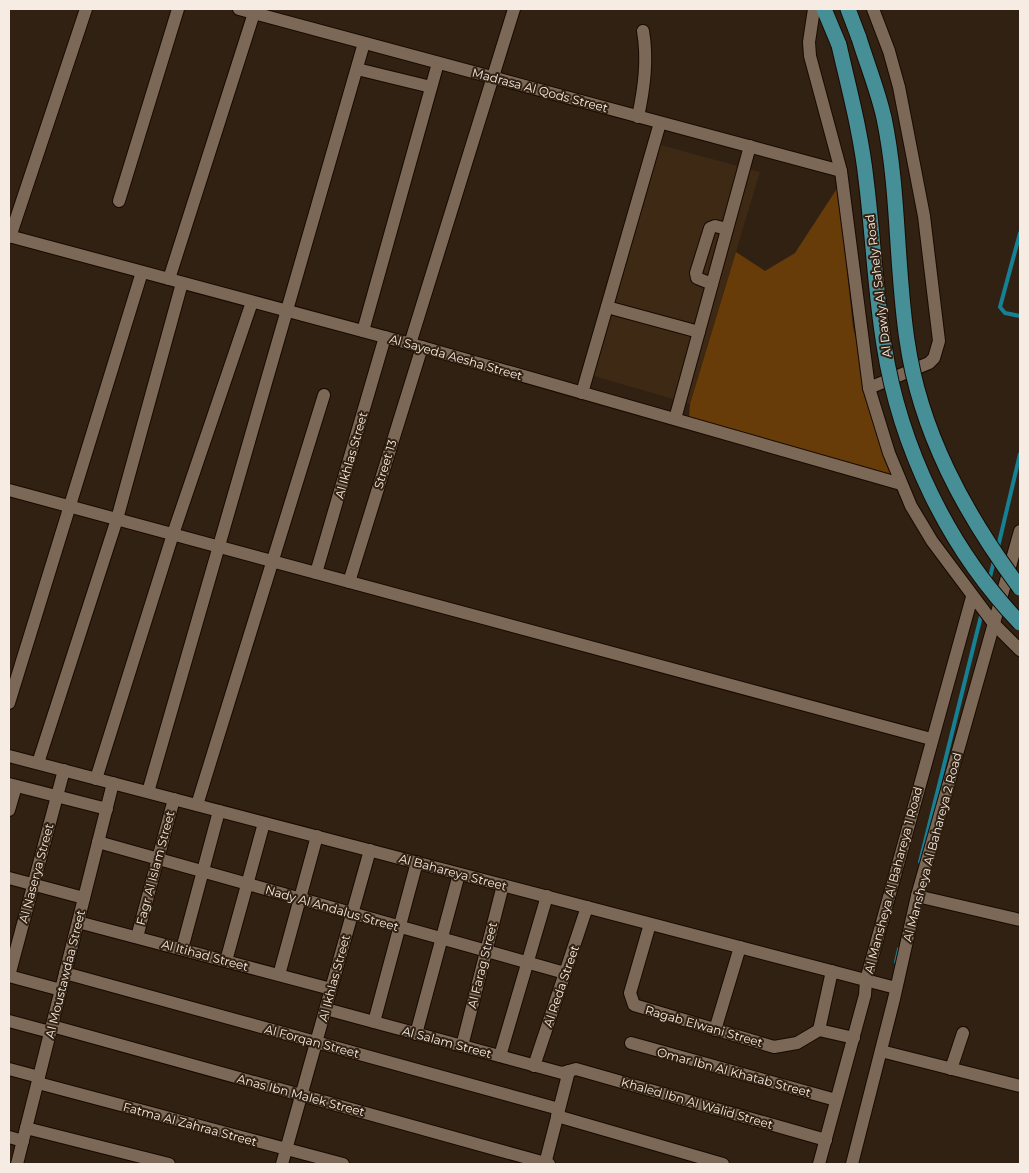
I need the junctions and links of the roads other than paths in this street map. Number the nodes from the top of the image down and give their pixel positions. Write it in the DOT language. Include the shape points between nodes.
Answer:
graph roads {
  1 [pos="86,9"];
  2 [pos="178,9"];
  3 [pos="239,9"];
  4 [pos="514,9"];
  5 [pos="814,9"];
  6 [pos="824,9"];
  7 [pos="848,9"];
  8 [pos="873,9"];
  9 [pos="254,13"];
  10 [pos="286,15"];
  11 [pos="643,31"];
  12 [pos="364,43"];
  13 [pos="438,63"];
  14 [pos="357,69"];
  15 [pos="493,78"];
  16 [pos="431,87"];
  17 [pos="638,117"];
  18 [pos="660,123"];
  19 [pos="750,146"];
  20 [pos="841,170"];
  21 [pos="119,201"];
  22 [pos="727,229"];
  23 [pos="9,236"];
  24 [pos="142,272"];
  25 [pos="169,279"];
  26 [pos="182,283"];
  27 [pos="712,284"];
  28 [pos="252,302"];
  29 [pos="607,306"];
  30 [pos="288,311"];
  31 [pos="362,331"];
  32 [pos="699,332"];
  33 [pos="385,337"];
  34 [pos="416,346"];
  35 [pos="869,388"];
  36 [pos="582,393"];
  37 [pos="324,395"];
  38 [pos="675,419"];
  39 [pos="901,484"];
  40 [pos="9,490"];
  41 [pos="70,506"];
  42 [pos="117,519"];
  43 [pos="173,534"];
  44 [pos="1020,540"];
  45 [pos="220,547"];
  46 [pos="271,561"];
  47 [pos="316,573"];
  48 [pos="349,582"];
  49 [pos="1020,588"];
  50 [pos="972,597"];
  51 [pos="1020,623"];
  52 [pos="994,624"];
  53 [pos="1020,650"];
  54 [pos="9,703"];
  55 [pos="931,739"];
  56 [pos="9,756"];
  57 [pos="38,764"];
  58 [pos="64,770"];
  59 [pos="96,779"];
  60 [pos="113,783"];
  61 [pos="12,785"];
  62 [pos="148,792"];
  63 [pos="57,796"];
  64 [pos="174,799"];
  65 [pos="197,805"];
  66 [pos="107,809"];
  67 [pos="9,810"];
  68 [pos="219,811"];
  69 [pos="264,823"];
  70 [pos="317,836"];
  71 [pos="98,842"];
  72 [pos="370,850"];
  73 [pos="158,859"];
  74 [pos="417,862"];
  75 [pos="203,872"];
  76 [pos="459,874"];
  77 [pos="9,878"];
  78 [pos="33,884"];
  79 [pos="248,884"];
  80 [pos="503,885"];
  81 [pos="547,896"];
  82 [pos="917,896"];
  83 [pos="84,898"];
  84 [pos="300,899"];
  85 [pos="587,907"];
  86 [pos="352,913"];
  87 [pos="1020,920"];
  88 [pos="78,922"];
  89 [pos="650,924"];
  90 [pos="400,926"];
  91 [pos="137,937"];
  92 [pos="442,938"];
  93 [pos="740,947"];
  94 [pos="182,949"];
  95 [pos="486,950"];
  96 [pos="226,961"];
  97 [pos="528,962"];
  98 [pos="832,971"];
  99 [pos="65,973"];
  100 [pos="565,973"];
  101 [pos="279,975"];
  102 [pos="9,976"];
  103 [pos="866,980"];
  104 [pos="896,988"];
  105 [pos="331,989"];
  106 [pos="61,990"];
  107 [pos="326,1009"];
  108 [pos="9,1021"];
  109 [pos="374,1022"];
  110 [pos="51,1029"];
  111 [pos="715,1030"];
  112 [pos="819,1030"];
  113 [pos="963,1033"];
  114 [pos="416,1034"];
  115 [pos="854,1038"];
  116 [pos="316,1042"];
  117 [pos="631,1043"];
  118 [pos="462,1046"];
  119 [pos="881,1051"];
  120 [pos="500,1056"];
  121 [pos="534,1066"];
  122 [pos="9,1069"];
  123 [pos="951,1069"];
  124 [pos="569,1071"];
  125 [pos="38,1080"];
  126 [pos="1020,1086"];
  127 [pos="302,1095"];
  128 [pos="836,1100"];
  129 [pos="558,1112"];
  130 [pos="26,1128"];
  131 [pos="9,1137"];
  132 [pos="826,1140"];
  133 [pos="23,1141"];
  134 [pos="286,1149"];
  135 [pos="17,1164"];
  136 [pos="169,1164"];
  137 [pos="282,1164"];
  138 [pos="343,1164"];
  139 [pos="546,1164"];
  140 [pos="723,1164"];
  141 [pos="819,1164"];
  142 [pos="852,1164"];
  1 -- 23 [label="street"];
  2 -- 21 [label="street"];
  3 -- 9 [label="street, Madrasa Al Qods Street"];
  4 -- 15 [label="street, Street 13"];
  5 -- 20 [label="street" via="809,36 810,56"];
  6 -- 51 [label="main road, Al Dawly Al Sahely Road, bridge" via="839,45 858,123 884,346 902,420 915,457 949,528 980,574"];
  7 -- 49 [label="main road, Al Dawly Al Sahely Road, bridge" via="884,118 907,340 918,387 937,448 954,488"];
  8 -- 35 [label="street" via="899,87 928,248 938,341 929,364"];
  9 -- 10 [label="street, Madrasa Al Qods Street"];
  9 -- 25 [label="street"];
  10 -- 12 [label="street, Madrasa Al Qods Street"];
  11 -- 17 [label="street" via="647,51"];
  12 -- 13 [label="street, Madrasa Al Qods Street"];
  12 -- 14 [label="street"];
  13 -- 15 [label="street, Madrasa Al Qods Street"];
  13 -- 16 [label="street"];
  14 -- 16 [label="street"];
  14 -- 30 [label="street"];
  15 -- 17 [label="street, Madrasa Al Qods Street"];
  15 -- 34 [label="street, Street 13"];
  16 -- 31 [label="street"];
  17 -- 18 [label="street, Madrasa Al Qods Street"];
  18 -- 19 [label="street, Madrasa Al Qods Street"];
  18 -- 29 [label="street"];
  19 -- 20 [label="street, Madrasa Al Qods Street"];
  19 -- 22 [label="street"];
  20 -- 35 [label="street"];
  22 -- 27 [label="street"];
  22 -- 27 [label="street" via="710,228 696,273 697,278"];
  23 -- 24 [label="street, Al Sayeda Aesha Street"];
  24 -- 25 [label="street, Al Sayeda Aesha Street"];
  24 -- 41 [label="street"];
  25 -- 26 [label="street, Al Sayeda Aesha Street"];
  26 -- 28 [label="street, Al Sayeda Aesha Street"];
  26 -- 42 [label="street"];
  27 -- 32 [label="street"];
  28 -- 30 [label="street, Al Sayeda Aesha Street"];
  28 -- 43 [label="street"];
  29 -- 32 [label="street"];
  29 -- 36 [label="street"];
  30 -- 31 [label="street, Al Sayeda Aesha Street"];
  30 -- 45 [label="street"];
  31 -- 33 [label="street, Al Sayeda Aesha Street"];
  32 -- 38 [label="street"];
  33 -- 34 [label="street, Al Sayeda Aesha Street"];
  33 -- 47 [label="street, Al Ikhlas Street"];
  34 -- 36 [label="street, Al Sayeda Aesha Street"];
  34 -- 48 [label="street, Street 13"];
  35 -- 39 [label="street"];
  36 -- 38 [label="street, Al Sayeda Aesha Street"];
  37 -- 46 [label="street"];
  38 -- 39 [label="street, Al Sayeda Aesha Street"];
  39 -- 50 [label="street" via="932,541"];
  40 -- 41 [label="street"];
  41 -- 42 [label="street"];
  41 -- 54 [label="street"];
  42 -- 43 [label="street"];
  42 -- 57 [label="street"];
  43 -- 45 [label="street"];
  43 -- 59 [label="street"];
  44 -- 52 [label="street, Al Mansheya Al Bahareya 2 Road"];
  45 -- 46 [label="street"];
  45 -- 62 [label="street"];
  46 -- 47 [label="street"];
  46 -- 65 [label="street"];
  47 -- 48 [label="street"];
  48 -- 55 [label="street"];
  50 -- 52 [label="street"];
  50 -- 55 [label="street, Al Mansheya Al Bahareya 1 Road"];
  52 -- 53 [label="street"];
  52 -- 82 [label="street, Al Mansheya Al Bahareya 2 Road"];
  55 -- 103 [label="street, Al Mansheya Al Bahareya 1 Road"];
  56 -- 57 [label="street, Al Bahareya Street"];
  57 -- 58 [label="street, Al Bahareya Street"];
  58 -- 59 [label="street, Al Bahareya Street"];
  58 -- 63 [label="street, Al Naserya Street"];
  59 -- 60 [label="street, Al Bahareya Street"];
  60 -- 62 [label="street, Al Bahareya Street"];
  60 -- 66 [label="street, Al Moustawdaa Street"];
  61 -- 63 [label="street"];
  61 -- 67 [label="street"];
  62 -- 64 [label="street, Al Bahareya Street"];
  63 -- 66 [label="street"];
  63 -- 78 [label="street, Al Naserya Street"];
  64 -- 65 [label="street, Al Bahareya Street"];
  64 -- 73 [label="street, Fagr Al Islam Street"];
  65 -- 68 [label="street, Al Bahareya Street"];
  66 -- 71 [label="street, Al Moustawdaa Street"];
  68 -- 69 [label="street, Al Bahareya Street"];
  68 -- 75 [label="street"];
  69 -- 70 [label="street, Al Bahareya Street"];
  69 -- 79 [label="street"];
  70 -- 72 [label="street, Al Bahareya Street"];
  70 -- 84 [label="street"];
  71 -- 73 [label="street, Nady Al Andalus Street"];
  71 -- 83 [label="street, Al Moustawdaa Street"];
  72 -- 74 [label="street, Al Bahareya Street"];
  72 -- 86 [label="street, Al Ikhlas Street"];
  73 -- 75 [label="street, Nady Al Andalus Street"];
  73 -- 91 [label="street, Fagr Al Islam Street"];
  74 -- 76 [label="street, Al Bahareya Street"];
  74 -- 90 [label="street"];
  75 -- 79 [label="street, Nady Al Andalus Street"];
  75 -- 94 [label="street"];
  76 -- 80 [label="street, Al Bahareya Street"];
  76 -- 92 [label="street"];
  77 -- 78 [label="street"];
  78 -- 83 [label="street"];
  78 -- 102 [label="street, Al Naserya Street"];
  79 -- 84 [label="street, Nady Al Andalus Street"];
  79 -- 96 [label="street"];
  80 -- 81 [label="street, Al Bahareya Street"];
  80 -- 95 [label="street, Al Farag Street"];
  81 -- 85 [label="street, Al Bahareya Street"];
  81 -- 97 [label="street"];
  82 -- 87 [label="street"];
  82 -- 104 [label="street, Al Mansheya Al Bahareya 2 Road"];
  83 -- 88 [label="street, Al Moustawdaa Street"];
  84 -- 86 [label="street, Nady Al Andalus Street"];
  84 -- 101 [label="street"];
  85 -- 89 [label="street, Al Bahareya Street"];
  85 -- 100 [label="street, Al Reda Street"];
  86 -- 90 [label="street, Nady Al Andalus Street"];
  86 -- 105 [label="street, Al Ikhlas Street"];
  88 -- 91 [label="street, Al Itihad Street"];
  88 -- 99 [label="street, Al Moustawdaa Street"];
  89 -- 93 [label="street, Al Bahareya Street"];
  89 -- 111 [label="street, Ragab Elwani Street" via="630,993 632,1002 638,1007"];
  90 -- 92 [label="street, Nady Al Andalus Street"];
  90 -- 109 [label="street"];
  91 -- 94 [label="street, Al Itihad Street"];
  92 -- 95 [label="street, Nady Al Andalus Street"];
  92 -- 114 [label="street"];
  93 -- 98 [label="street, Al Bahareya Street"];
  93 -- 111 [label="street"];
  94 -- 96 [label="street, Al Itihad Street"];
  95 -- 97 [label="street, Nady Al Andalus Street"];
  95 -- 118 [label="street, Al Farag Street"];
  96 -- 101 [label="street, Al Itihad Street"];
  97 -- 100 [label="street, Nady Al Andalus Street"];
  97 -- 120 [label="street"];
  98 -- 103 [label="street, Al Bahareya Street"];
  98 -- 112 [label="street"];
  99 -- 106 [label="street, Al Moustawdaa Street"];
  99 -- 116 [label="street, Al Forqan Street"];
  100 -- 121 [label="street, Al Reda Street"];
  101 -- 105 [label="street, Al Itihad Street"];
  102 -- 106 [label="street"];
  103 -- 104 [label="street, Al Bahareya Street"];
  103 -- 115 [label="street, Al Mansheya Al Bahareya 1 Road"];
  104 -- 119 [label="street, Al Mansheya Al Bahareya 2 Road"];
  105 -- 107 [label="street, Al Ikhlas Street"];
  106 -- 110 [label="street, Al Moustawdaa Street"];
  107 -- 109 [label="street, Al Salam Street"];
  107 -- 116 [label="street, Al Ikhlas Street"];
  108 -- 110 [label="street, Anas Ibn Malek Street"];
  109 -- 114 [label="street, Al Salam Street"];
  110 -- 125 [label="street, Al Moustawdaa Street"];
  110 -- 127 [label="street, Anas Ibn Malek Street"];
  111 -- 112 [label="street, Ragab Elwani Street" via="777,1047 796,1043"];
  112 -- 115 [label="street"];
  113 -- 123 [label="street"];
  114 -- 118 [label="street, Al Salam Street"];
  115 -- 128 [label="street, Al Mansheya Al Bahareya 1 Road"];
  116 -- 127 [label="street, Al Ikhlas Street"];
  116 -- 129 [label="street, Al Forqan Street"];
  117 -- 128 [label="street, Omar Ibn Al Khatab Street"];
  118 -- 120 [label="street, Al Salam Street"];
  119 -- 123 [label="street"];
  119 -- 142 [label="street, Al Mansheya Al Bahareya 2 Road"];
  120 -- 121 [label="street, Al Salam Street"];
  121 -- 124 [label="street, Al Salam Street" via="562,1073"];
  122 -- 125 [label="street, Fatma Al Zahraa Street"];
  123 -- 126 [label="street"];
  124 -- 129 [label="street"];
  124 -- 132 [label="street, Khaled Ibn Al Walid Street" via="576,1069"];
  125 -- 130 [label="street, Al Moustawdaa Street"];
  125 -- 134 [label="street, Fatma Al Zahraa Street"];
  127 -- 134 [label="street, Al Ikhlas Street"];
  127 -- 139 [label="street, Anas Ibn Malek Street"];
  128 -- 132 [label="street, Al Mansheya Al Bahareya 1 Road"];
  129 -- 139 [label="street"];
  129 -- 140 [label="street, Al Forqan Street"];
  130 -- 133 [label="street, Al Moustawdaa Street"];
  130 -- 136 [label="street"];
  131 -- 133 [label="street"];
  132 -- 141 [label="street, Al Mansheya Al Bahareya 1 Road"];
  133 -- 135 [label="street, Al Moustawdaa Street"];
  134 -- 137 [label="street, Al Ikhlas Street"];
  134 -- 138 [label="street, Fatma Al Zahraa Street"];
}
